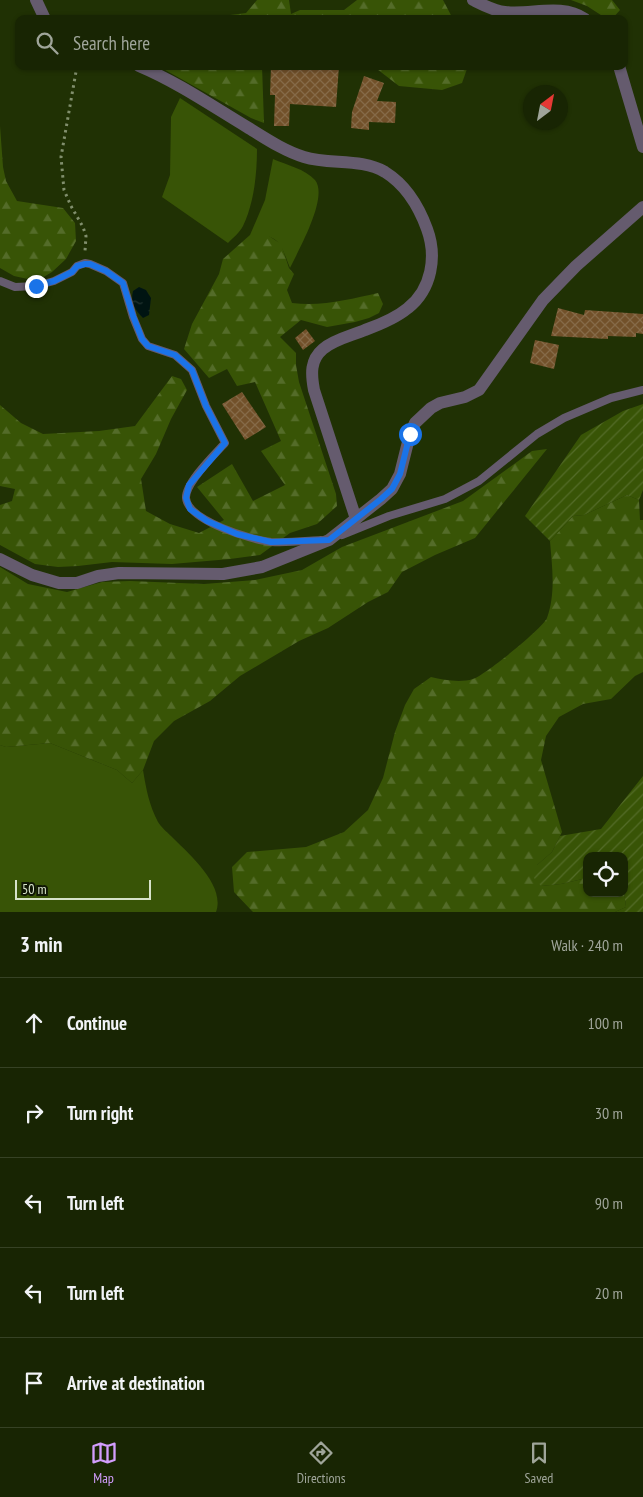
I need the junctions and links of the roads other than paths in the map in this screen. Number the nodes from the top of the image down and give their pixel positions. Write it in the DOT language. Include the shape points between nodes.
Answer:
graph roads {
  1 [pos="36,0"];
  2 [pos="473,0"];
  3 [pos="43,15"];
  4 [pos="580,15"];
  5 [pos="147,70"];
  6 [pos="620,70"];
  7 [pos="643,147"];
  8 [pos="643,207"];
  9 [pos="0,281"];
  10 [pos="643,390"];
  11 [pos="356,519"];
  12 [pos="329,540"];
  13 [pos="0,559"];
  1 -- 3 [label="street"];
  2 -- 4 [label="street" via="506,12 565,10"];
  5 -- 11 [label="street" via="174,82 276,145 304,157 347,162 385,172 408,192 423,218 430,235 433,265 420,295 409,308 323,349 313,361 314,390"];
  6 -- 7 [label="street"];
  8 -- 11 [label="street" via="543,300 479,390 440,403 415,423 400,474 392,489"];
  9 -- 12 [label="lane" via="15,286 36,286 54,281 77,266 90,264 123,283 142,339 148,346 175,355 192,370 225,443 189,485 186,498 190,509 207,521 237,534 262,540"];
  10 -- 12 [label="lane" via="611,398 564,418 537,434 479,481 445,499 389,516"];
  11 -- 12 [label="street"];
  12 -- 13 [label="street" via="262,566 223,574 119,573 77,583 59,583 32,575"];
}
